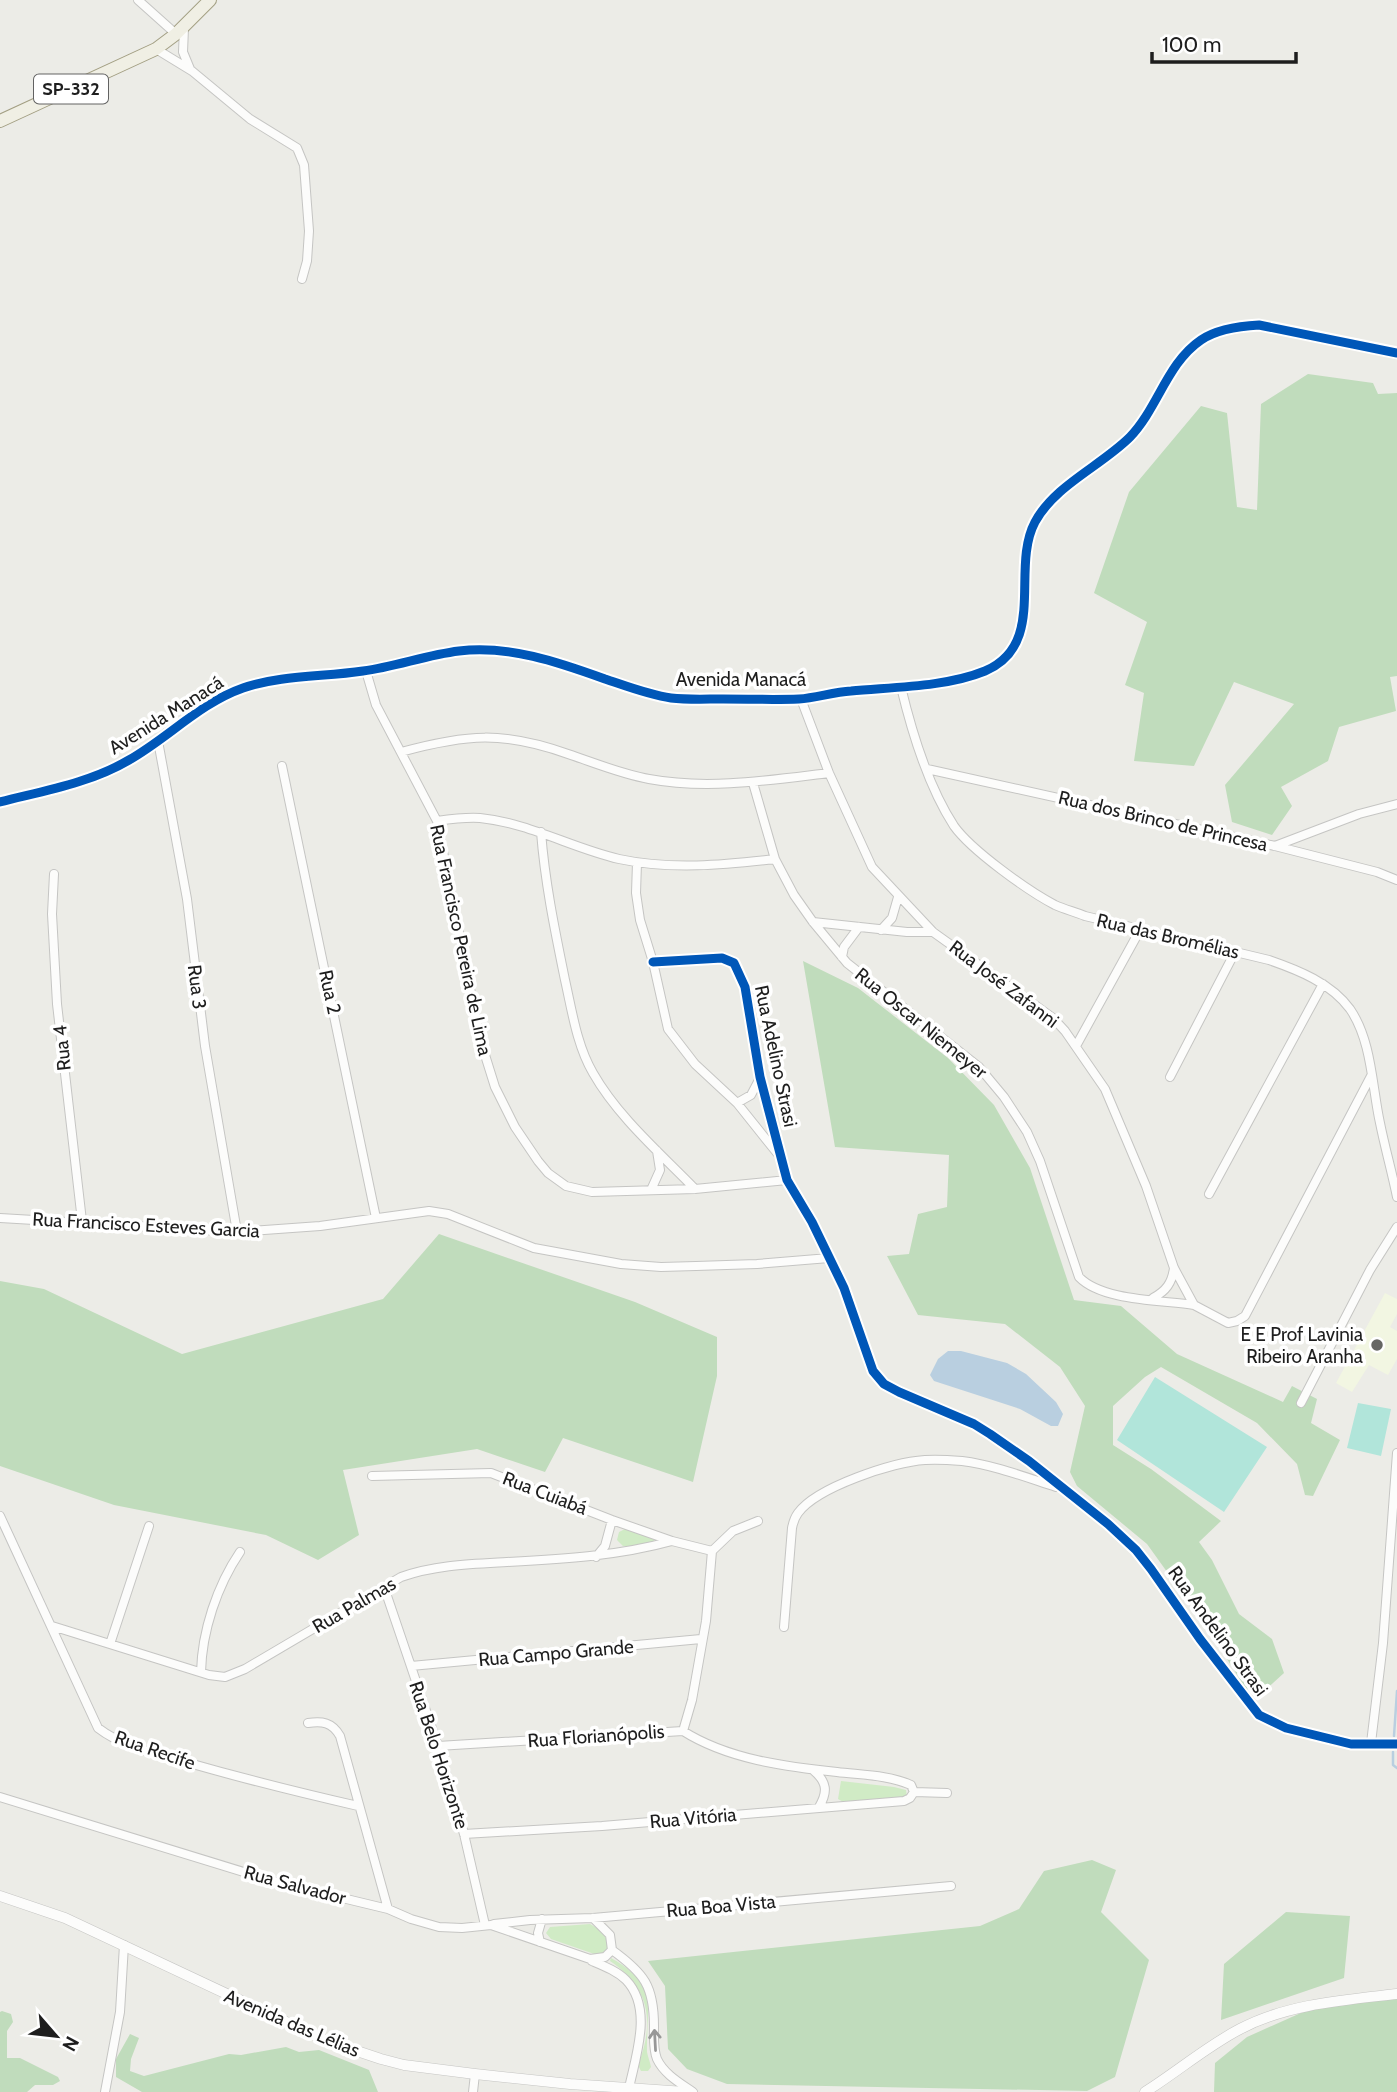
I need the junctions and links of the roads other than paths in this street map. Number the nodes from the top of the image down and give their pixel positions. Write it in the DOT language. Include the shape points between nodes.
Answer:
graph roads {
  1 [pos="138,0"];
  2 [pos="210,0"];
  3 [pos="180,30"];
  4 [pos="156,49"];
  5 [pos="192,71"];
  6 [pos="0,121"];
  7 [pos="302,279"];
  8 [pos="1397,354"];
  9 [pos="366,671"];
  10 [pos="901,687"];
  11 [pos="801,699"];
  12 [pos="158,741"];
  13 [pos="401,752"];
  14 [pos="282,766"];
  15 [pos="927,769"];
  16 [pos="830,773"];
  17 [pos="753,782"];
  18 [pos="0,802"];
  19 [pos="1397,804"];
  20 [pos="437,821"];
  21 [pos="541,832"];
  22 [pos="1275,846"];
  23 [pos="775,859"];
  24 [pos="636,863"];
  25 [pos="54,874"];
  26 [pos="1397,880"];
  27 [pos="898,897"];
  28 [pos="813,922"];
  29 [pos="859,927"];
  30 [pos="881,930"];
  31 [pos="1140,930"];
  32 [pos="933,932"];
  33 [pos="1235,952"];
  34 [pos="842,957"];
  35 [pos="653,962"];
  36 [pos="1323,984"];
  37 [pos="1076,1046"];
  38 [pos="1371,1076"];
  39 [pos="760,1077"];
  40 [pos="1170,1077"];
  41 [pos="737,1103"];
  42 [pos="656,1148"];
  43 [pos="780,1156"];
  44 [pos="787,1180"];
  45 [pos="695,1189"];
  46 [pos="650,1190"];
  47 [pos="1209,1194"];
  48 [pos="1397,1197"];
  49 [pos="0,1218"];
  50 [pos="376,1218"];
  51 [pos="82,1221"];
  52 [pos="1397,1227"];
  53 [pos="237,1232"];
  54 [pos="829,1258"];
  55 [pos="1174,1268"];
  56 [pos="1152,1299"];
  57 [pos="1194,1305"];
  58 [pos="1301,1404"];
  59 [pos="1397,1453"];
  60 [pos="372,1476"];
  61 [pos="1062,1489"];
  62 [pos="0,1516"];
  63 [pos="612,1520"];
  64 [pos="758,1521"];
  65 [pos="149,1526"];
  66 [pos="672,1541"];
  67 [pos="712,1551"];
  68 [pos="240,1552"];
  69 [pos="596,1557"];
  70 [pos="384,1587"];
  71 [pos="52,1626"];
  72 [pos="784,1627"];
  73 [pos="701,1639"];
  74 [pos="110,1644"];
  75 [pos="411,1666"];
  76 [pos="201,1672"];
  77 [pos="308,1723"];
  78 [pos="683,1731"];
  79 [pos="1371,1743"];
  80 [pos="1397,1744"];
  81 [pos="438,1746"];
  82 [pos="812,1770"];
  83 [pos="913,1790"];
  84 [pos="947,1793"];
  85 [pos="0,1797"];
  86 [pos="358,1806"];
  87 [pos="819,1807"];
  88 [pos="464,1834"];
  89 [pos="951,1886"];
  90 [pos="0,1896"];
  91 [pos="388,1909"];
  92 [pos="593,1918"];
  93 [pos="542,1919"];
  94 [pos="488,1925"];
  95 [pos="540,1941"];
  96 [pos="124,1945"];
  97 [pos="612,1950"];
  98 [pos="590,1959"];
  99 [pos="1397,1994"];
  100 [pos="475,2074"];
  101 [pos="629,2088"];
  102 [pos="105,2092"];
  103 [pos="472,2092"];
  104 [pos="685,2092"];
  105 [pos="693,2092"];
  106 [pos="1145,2092"];
  1 -- 3 [label="street"];
  2 -- 3 [label="main road, SP-332"];
  3 -- 4 [label="main road, SP-332"];
  3 -- 5 [label="street"];
  4 -- 5 [label="street"];
  4 -- 6 [label="main road, SP-332"];
  5 -- 7 [label="street" via="250,119 297,148 303,164 309,231"];
  8 -- 10 [label="street, Avenida Manacá" via="1259,325 1204,337 1189,349 1130,436 1038,518 1027,555 1022,624 1007,656 983,672"];
  9 -- 11 [label="street, Avenida Manacá" via="427,656 489,650 554,662 670,698"];
  9 -- 12 [label="street, Avenida Manacá" via="246,687 220,698"];
  9 -- 13 [label="street, Rua Francisco Pereira de Lima" via="376,705"];
  10 -- 11 [label="street, Avenida Manacá"];
  10 -- 15 [label="street, Rua das Bromélias"];
  11 -- 16 [label="street, Rua José Zafanni"];
  12 -- 18 [label="street, Avenida Manacá" via="104,773"];
  12 -- 53 [label="street, Rua 3" via="187,899 205,1046"];
  13 -- 17 [label="street" via="460,737 508,738 649,779"];
  13 -- 20 [label="street, Rua Francisco Pereira de Lima"];
  14 -- 50 [label="street, Rua 2"];
  15 -- 22 [label="street, Rua dos Brinco de Princesa"];
  15 -- 31 [label="street, Rua das Bromélias" via="955,827 1002,869 1056,905"];
  16 -- 17 [label="street"];
  16 -- 27 [label="street, Rua José Zafanni" via="872,867"];
  17 -- 23 [label="street, Rua Oscar Niemeyer"];
  19 -- 22 [label="street"];
  20 -- 21 [label="street" via="479,818"];
  20 -- 46 [label="street, Rua Francisco Pereira de Lima" via="480,1039 495,1087 515,1127 548,1172 566,1186 592,1192"];
  21 -- 24 [label="street"];
  21 -- 42 [label="street" via="550,915 582,1048 604,1090"];
  22 -- 26 [label="street, Rua dos Brinco de Princesa"];
  23 -- 24 [label="street" via="723,865"];
  23 -- 28 [label="street, Rua Oscar Niemeyer"];
  24 -- 35 [label="street" via="640,920"];
  25 -- 51 [label="street, Rua 4" via="57,1004"];
  27 -- 30 [label="street" via="892,918"];
  27 -- 32 [label="street, Rua José Zafanni"];
  28 -- 29 [label="street"];
  28 -- 34 [label="street, Rua Oscar Niemeyer"];
  29 -- 30 [label="street"];
  29 -- 34 [label="street"];
  30 -- 32 [label="street"];
  31 -- 33 [label="street, Rua das Bromélias"];
  31 -- 37 [label="street"];
  32 -- 37 [label="street, Rua José Zafanni" via="1036,1005"];
  33 -- 36 [label="street, Rua das Bromélias" via="1290,967"];
  33 -- 40 [label="street"];
  34 -- 56 [label="street, Rua Oscar Niemeyer" via="979,1067 1004,1097 1040,1161 1079,1277 1108,1293"];
  35 -- 39 [label="street, Rua Adelino Strasi" via="722,958 734,963 745,987"];
  35 -- 41 [label="street" via="668,1029 695,1064"];
  36 -- 38 [label="street, Rua das Bromélias" via="1351,1010"];
  36 -- 47 [label="street"];
  37 -- 55 [label="street, Rua José Zafanni" via="1105,1089"];
  38 -- 48 [label="street, Rua das Bromélias"];
  38 -- 57 [label="street" via="1248,1312 1228,1323"];
  39 -- 41 [label="street" via="754,1091"];
  39 -- 43 [label="street, Rua Adelino Strasi"];
  41 -- 43 [label="street"];
  42 -- 45 [label="street"];
  42 -- 46 [label="street" via="660,1170"];
  43 -- 44 [label="street, Rua Adelino Strasi"];
  44 -- 45 [label="street, Rua Francisco Pereira de Lima"];
  44 -- 54 [label="street, Rua Adelino Strasi"];
  45 -- 46 [label="street, Rua Francisco Pereira de Lima"];
  49 -- 51 [label="street, Rua Francisco Esteves Garcia"];
  50 -- 53 [label="street, Rua Francisco Esteves Garcia"];
  50 -- 54 [label="street, Rua Francisco Esteves Garcia" via="438,1212 534,1248 642,1266 757,1265"];
  51 -- 53 [label="street, Rua Francisco Esteves Garcia"];
  52 -- 58 [label="street"];
  54 -- 61 [label="street, Rua Andelino Strasi" via="879,1380 974,1424"];
  55 -- 56 [label="street" via="1167,1289"];
  55 -- 57 [label="street, Rua José Zafanni"];
  56 -- 57 [label="street, Rua Oscar Niemeyer"];
  59 -- 79 [label="street"];
  60 -- 63 [label="street, Rua Cuiabá" via="491,1473"];
  61 -- 72 [label="street" via="981,1465 924,1460 834,1487 815,1498 794,1520"];
  61 -- 79 [label="street, Rua Andelino Strasi" via="1136,1550 1259,1715 1331,1740"];
  62 -- 71 [label="street, Rua Recife"];
  63 -- 66 [label="street, Rua Cuiabá"];
  63 -- 69 [label="street" via="605,1546"];
  64 -- 67 [label="street" via="733,1531"];
  65 -- 74 [label="street"];
  66 -- 67 [label="street, Rua Cuiabá"];
  66 -- 69 [label="street, Rua Palmas"];
  67 -- 73 [label="street"];
  68 -- 76 [label="street" via="221,1585"];
  69 -- 70 [label="street, Rua Palmas" via="440,1567 412,1573"];
  70 -- 75 [label="street, Rua Belo Horizonte"];
  70 -- 76 [label="street, Rua Palmas" via="232,1675"];
  71 -- 74 [label="street, Rua Palmas"];
  71 -- 86 [label="street, Rua Recife" via="95,1724 106,1734 220,1772"];
  73 -- 75 [label="street, Rua Campo Grande"];
  73 -- 78 [label="street"];
  74 -- 76 [label="street, Rua Palmas"];
  75 -- 81 [label="street, Rua Belo Horizonte"];
  77 -- 86 [label="street" via="328,1724 340,1736"];
  78 -- 81 [label="street, Rua Florianópolis"];
  78 -- 82 [label="street, Rua Florianópolis" via="730,1752"];
  79 -- 80 [label="street, Rua Andelino Strasi"];
  81 -- 88 [label="street, Rua Belo Horizonte"];
  82 -- 83 [label="street, Rua Florianópolis" via="890,1779"];
  82 -- 87 [label="street" via="824,1780"];
  83 -- 84 [label="street"];
  83 -- 87 [label="street, Rua Vitória" via="904,1801"];
  85 -- 91 [label="street, Rua Salvador" via="276,1882"];
  86 -- 91 [label="street"];
  87 -- 88 [label="street, Rua Vitória"];
  88 -- 94 [label="street, Rua Belo Horizonte"];
  89 -- 92 [label="street, Rua Boa Vista"];
  90 -- 96 [label="street, Avenida das Lélias"];
  91 -- 94 [label="street, Rua Salvador" via="439,1927"];
  92 -- 93 [label="street, Rua Boa Vista"];
  92 -- 97 [label="street" via="610,1936"];
  93 -- 94 [label="street, Rua Boa Vista"];
  93 -- 95 [label="street"];
  94 -- 95 [label="street, Rua Salvador"];
  95 -- 98 [label="street, Rua Salvador"];
  96 -- 100 [label="street, Avenida das Lélias" via="354,2051 404,2065"];
  96 -- 102 [label="street" via="120,2012"];
  97 -- 98 [label="street" via="605,1957"];
  105 -- 97 [label="street, one-way" via="670,2075 656,2055 654,2005 643,1975"];
  98 -- 101 [label="street, Rua Salvador" via="621,1975 637,1997 641,2018"];
  99 -- 106 [label="street" via="1347,1999 1256,2021"];
  100 -- 101 [label="street, Avenida das Lélias"];
  100 -- 103 [label="street"];
  101 -- 104 [label="street, Avenida das Lélias"];
}
